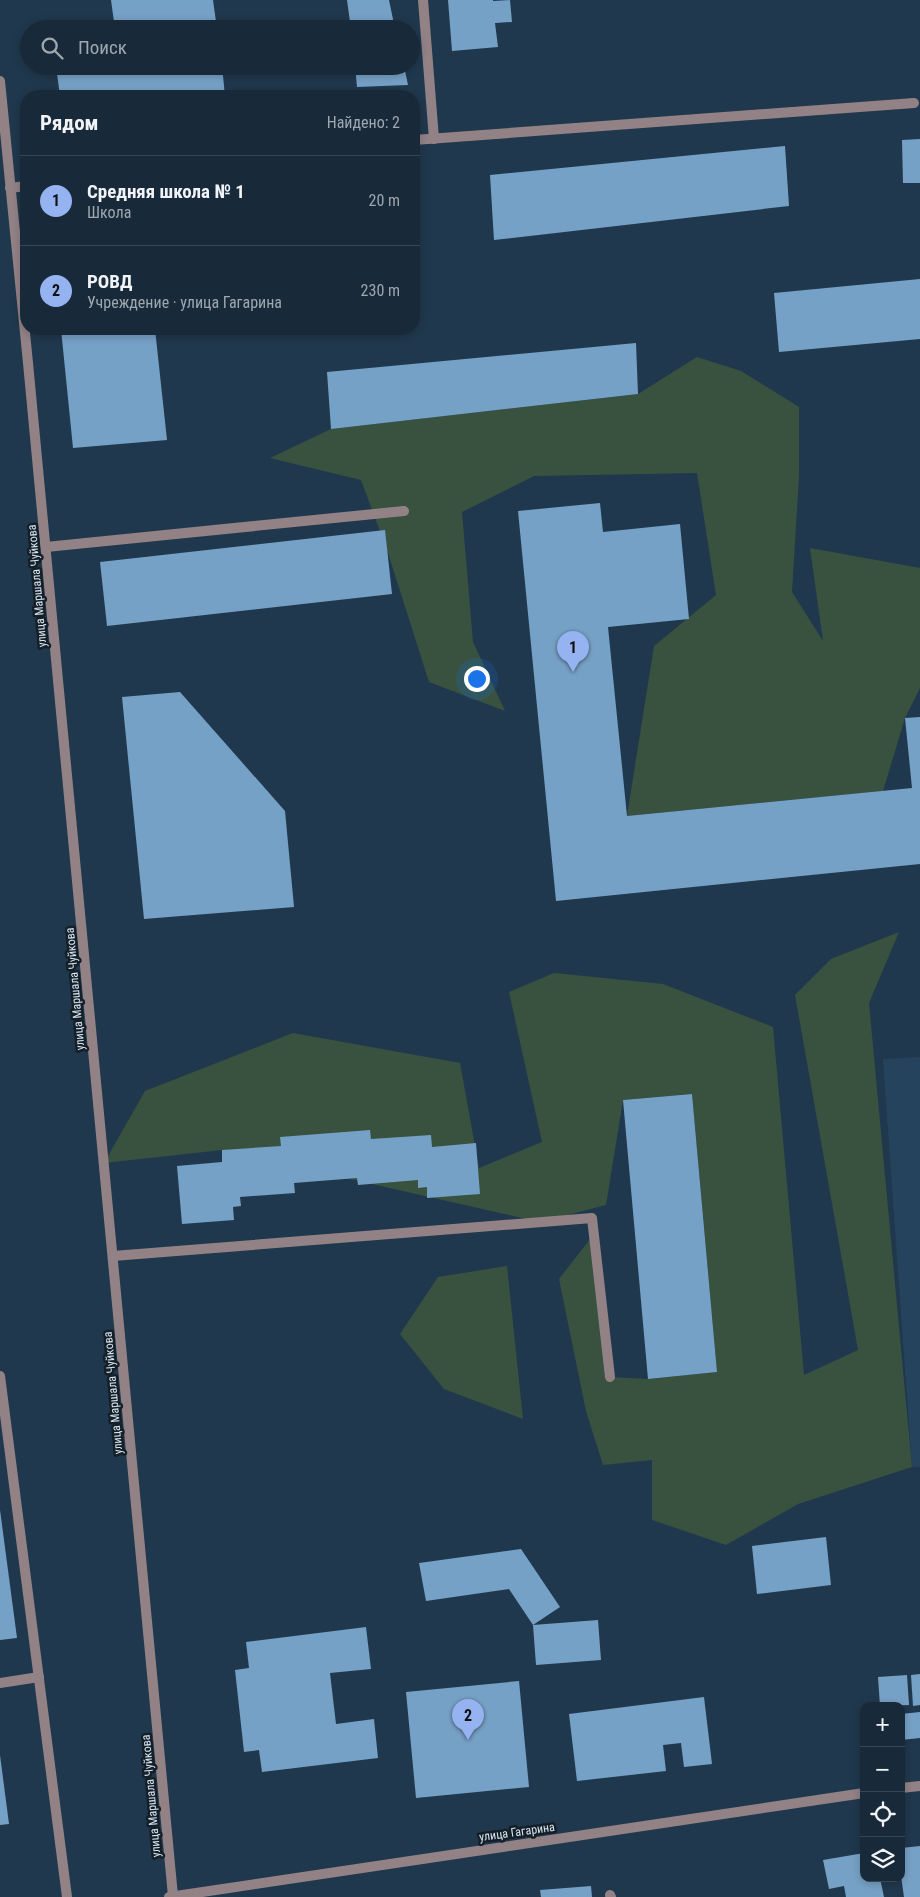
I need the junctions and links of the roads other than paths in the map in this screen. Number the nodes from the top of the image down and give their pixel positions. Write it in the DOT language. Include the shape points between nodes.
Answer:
graph roads {
  1 [pos="423,0"];
  2 [pos="0,81"];
  3 [pos="914,102"];
  4 [pos="434,139"];
  5 [pos="420,140"];
  6 [pos="4,160"];
  7 [pos="20,187"];
  8 [pos="10,188"];
  9 [pos="20,288"];
  10 [pos="25,335"];
  11 [pos="404,511"];
  12 [pos="46,547"];
  13 [pos="113,1256"];
  14 [pos="0,1376"];
  15 [pos="610,1377"];
  16 [pos="39,1678"];
  17 [pos="0,1683"];
  18 [pos="920,1786"];
  19 [pos="905,1788"];
  20 [pos="860,1794"];
  21 [pos="67,1897"];
  22 [pos="171,1897"];
  1 -- 4 [label="street"];
  2 -- 6 [label="street, улица Маршала Чуйкова"];
  3 -- 4 [label="street"];
  4 -- 5 [label="street"];
  6 -- 8 [label="street, улица Маршала Чуйкова"];
  7 -- 8 [label="street"];
  8 -- 9 [label="street, улица Маршала Чуйкова"];
  10 -- 12 [label="street, улица Маршала Чуйкова"];
  11 -- 12 [label="street"];
  12 -- 13 [label="street, улица Маршала Чуйкова"];
  13 -- 15 [label="street" via="592,1218"];
  13 -- 22 [label="street, улица Маршала Чуйкова"];
  14 -- 16 [label="street"];
  16 -- 17 [label="street"];
  16 -- 21 [label="street"];
  18 -- 19 [label="street"];
  20 -- 22 [label="street, улица Гагарина"];
}
